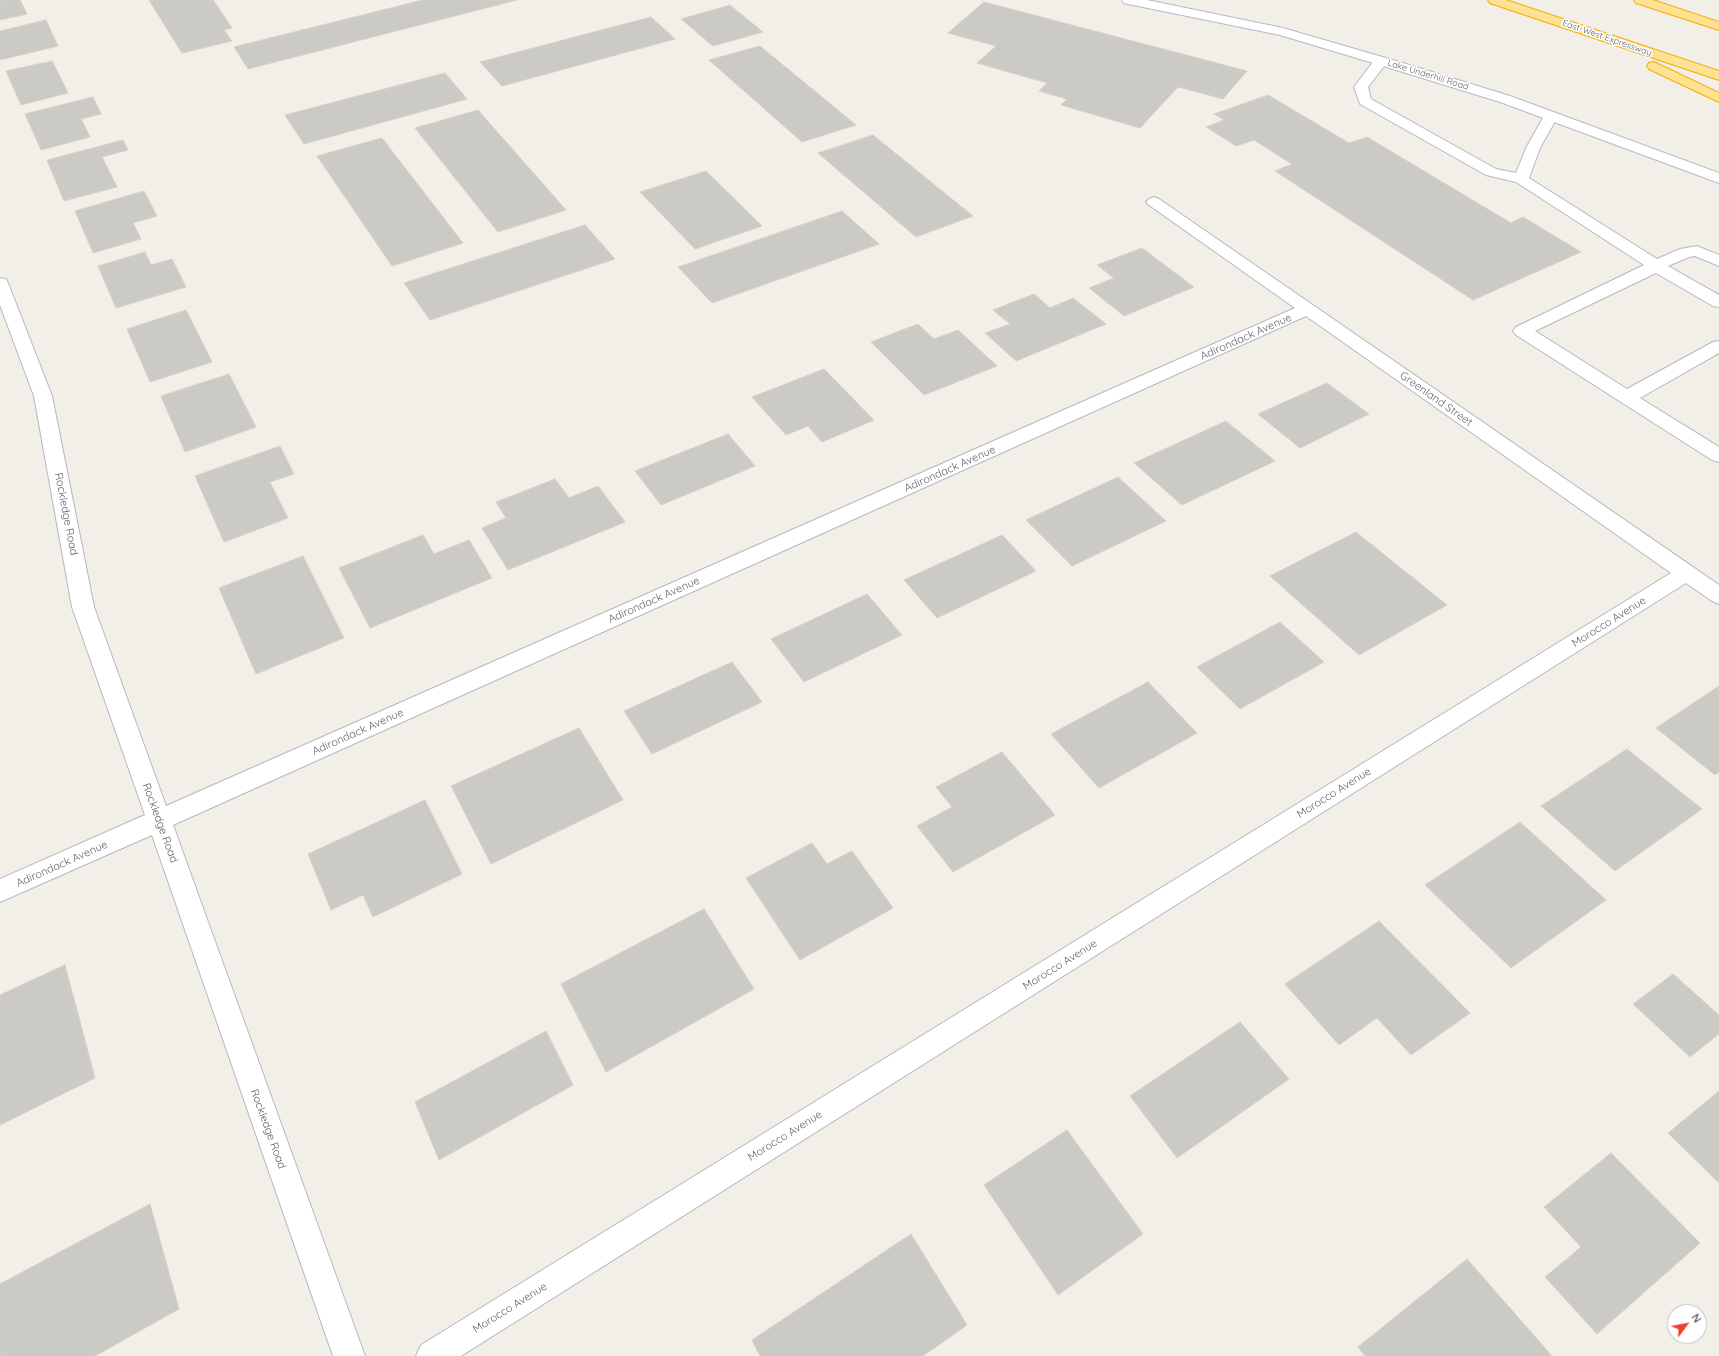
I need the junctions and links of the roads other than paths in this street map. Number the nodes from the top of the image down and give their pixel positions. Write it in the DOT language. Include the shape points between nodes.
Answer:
graph roads {
  1 [pos="1128,0"];
  2 [pos="1494,0"];
  3 [pos="1640,0"];
  4 [pos="1719,26"];
  5 [pos="1579,29"];
  6 [pos="1381,61"];
  7 [pos="1719,76"];
  8 [pos="1719,98"];
  9 [pos="1551,116"];
  10 [pos="1719,178"];
  11 [pos="1521,179"];
  12 [pos="1154,202"];
  13 [pos="1716,259"];
  14 [pos="1656,266"];
  15 [pos="0,283"];
  16 [pos="1719,302"];
  17 [pos="1308,309"];
  18 [pos="1719,346"];
  19 [pos="1627,398"];
  20 [pos="1719,456"];
  21 [pos="1687,573"];
  22 [pos="1719,596"];
  23 [pos="159,821"];
  24 [pos="0,891"];
  25 [pos="349,1356"];
  26 [pos="432,1356"];
  1 -- 6 [label="street, Lake Underhill Road" via="1283,32"];
  2 -- 5 [label="highway, East-West Expressway"];
  3 -- 4 [label="highway"];
  5 -- 7 [label="highway, East-West Expressway"];
  5 -- 8 [label="highway"];
  6 -- 9 [label="street, Lake Underhill Road" via="1505,99"];
  6 -- 11 [label="street" via="1361,87 1365,101 1491,172"];
  9 -- 10 [label="street, Lake Underhill Road"];
  9 -- 11 [label="street" via="1533,148"];
  11 -- 14 [label="street"];
  12 -- 17 [label="street, Greenland Street"];
  13 -- 14 [label="street" via="1697,251 1686,252"];
  14 -- 16 [label="street"];
  14 -- 19 [label="street" via="1522,331"];
  15 -- 23 [label="street, Rockledge Road" via="43,396 83,607"];
  17 -- 21 [label="street, Greenland Street"];
  17 -- 23 [label="street, Adirondack Avenue"];
  18 -- 19 [label="street"];
  19 -- 20 [label="street"];
  21 -- 22 [label="street, Greenland Street"];
  21 -- 26 [label="street, Morocco Avenue"];
  23 -- 24 [label="street, Adirondack Avenue"];
  23 -- 25 [label="street, Rockledge Road"];
}
